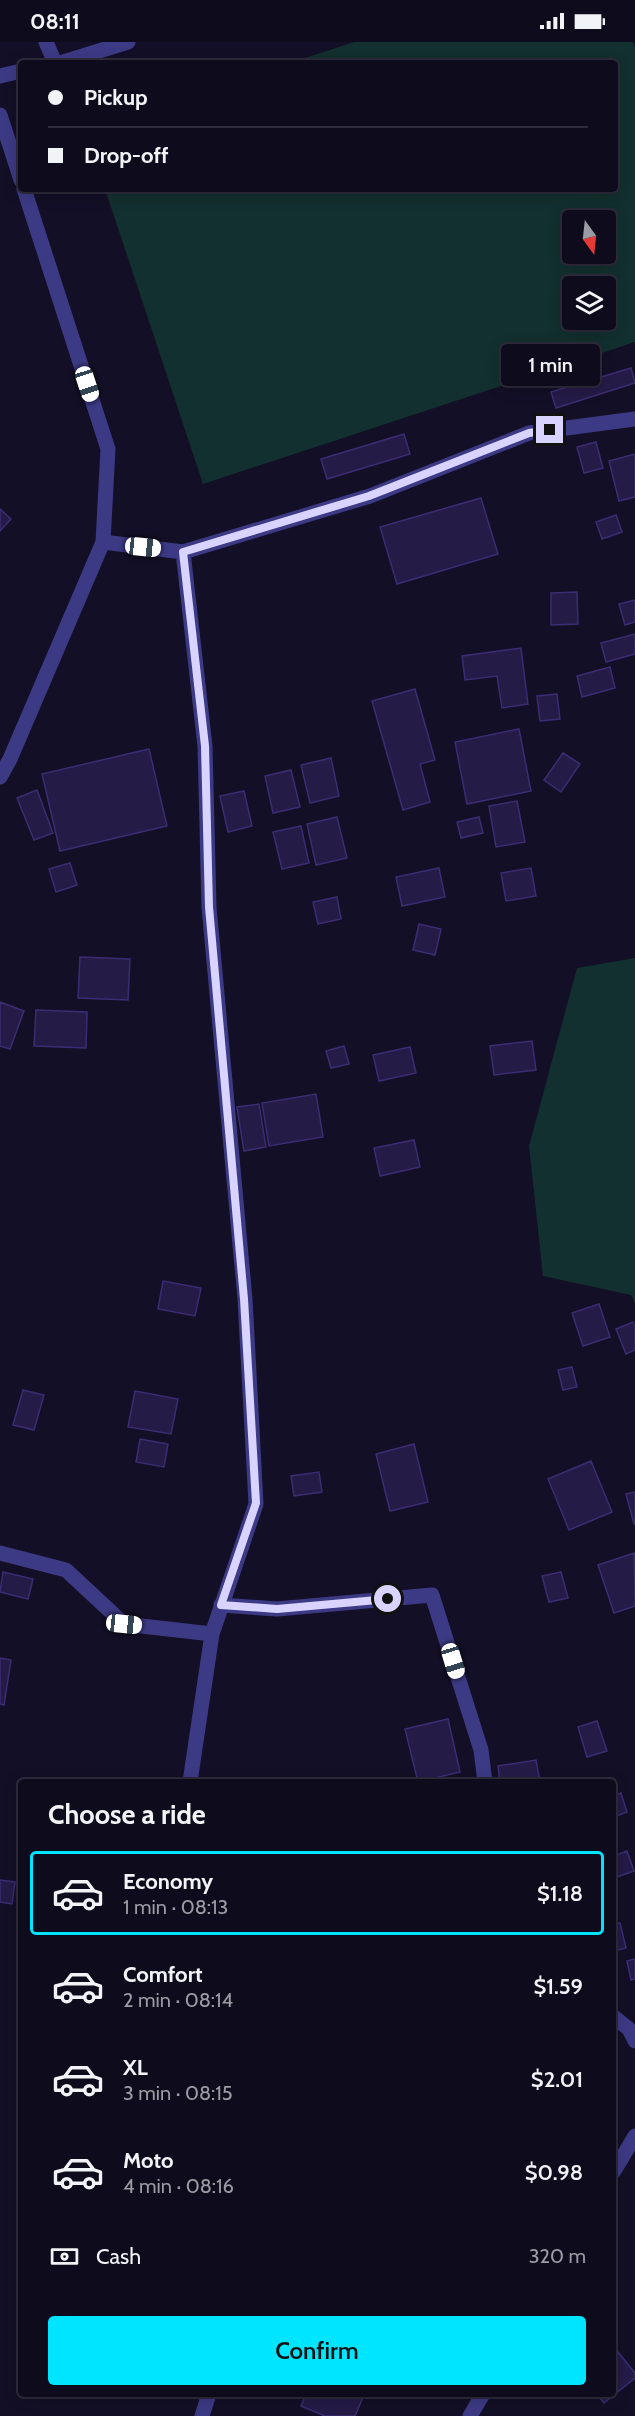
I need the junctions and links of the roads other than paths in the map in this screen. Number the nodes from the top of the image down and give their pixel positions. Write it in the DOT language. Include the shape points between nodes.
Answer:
graph roads {
  1 [pos="46,42"];
  2 [pos="128,42"];
  3 [pos="54,60"];
  4 [pos="70,60"];
  5 [pos="18,72"];
  6 [pos="0,76"];
  7 [pos="0,115"];
  8 [pos="18,171"];
  9 [pos="25,192"];
  10 [pos="635,419"];
  11 [pos="104,543"];
  12 [pos="183,552"];
  13 [pos="5,757"];
  14 [pos="0,777"];
  15 [pos="0,1553"];
  16 [pos="221,1605"];
  17 [pos="212,1634"];
  18 [pos="190,1779"];
  19 [pos="485,1779"];
  20 [pos="616,2019"];
  21 [pos="635,2041"];
  22 [pos="635,2136"];
  23 [pos="616,2168"];
  24 [pos="208,2397"];
  25 [pos="481,2397"];
  26 [pos="202,2416"];
  27 [pos="470,2416"];
  1 -- 3 [label="street"];
  2 -- 4 [label="street"];
  5 -- 6 [label="street"];
  7 -- 8 [label="street"];
  9 -- 11 [label="street" via="108,449"];
  10 -- 12 [label="street" via="529,433 369,496"];
  11 -- 12 [label="street"];
  11 -- 13 [label="street"];
  12 -- 16 [label="street" via="205,746 209,907 244,1299 256,1503"];
  13 -- 14 [label="street"];
  15 -- 17 [label="street" via="66,1570 124,1624"];
  16 -- 17 [label="street"];
  16 -- 19 [label="street" via="277,1609 432,1595 481,1750"];
  17 -- 18 [label="street"];
  20 -- 21 [label="street" via="629,2029"];
  22 -- 23 [label="street"];
  24 -- 26 [label="street"];
  25 -- 27 [label="street"];
}
